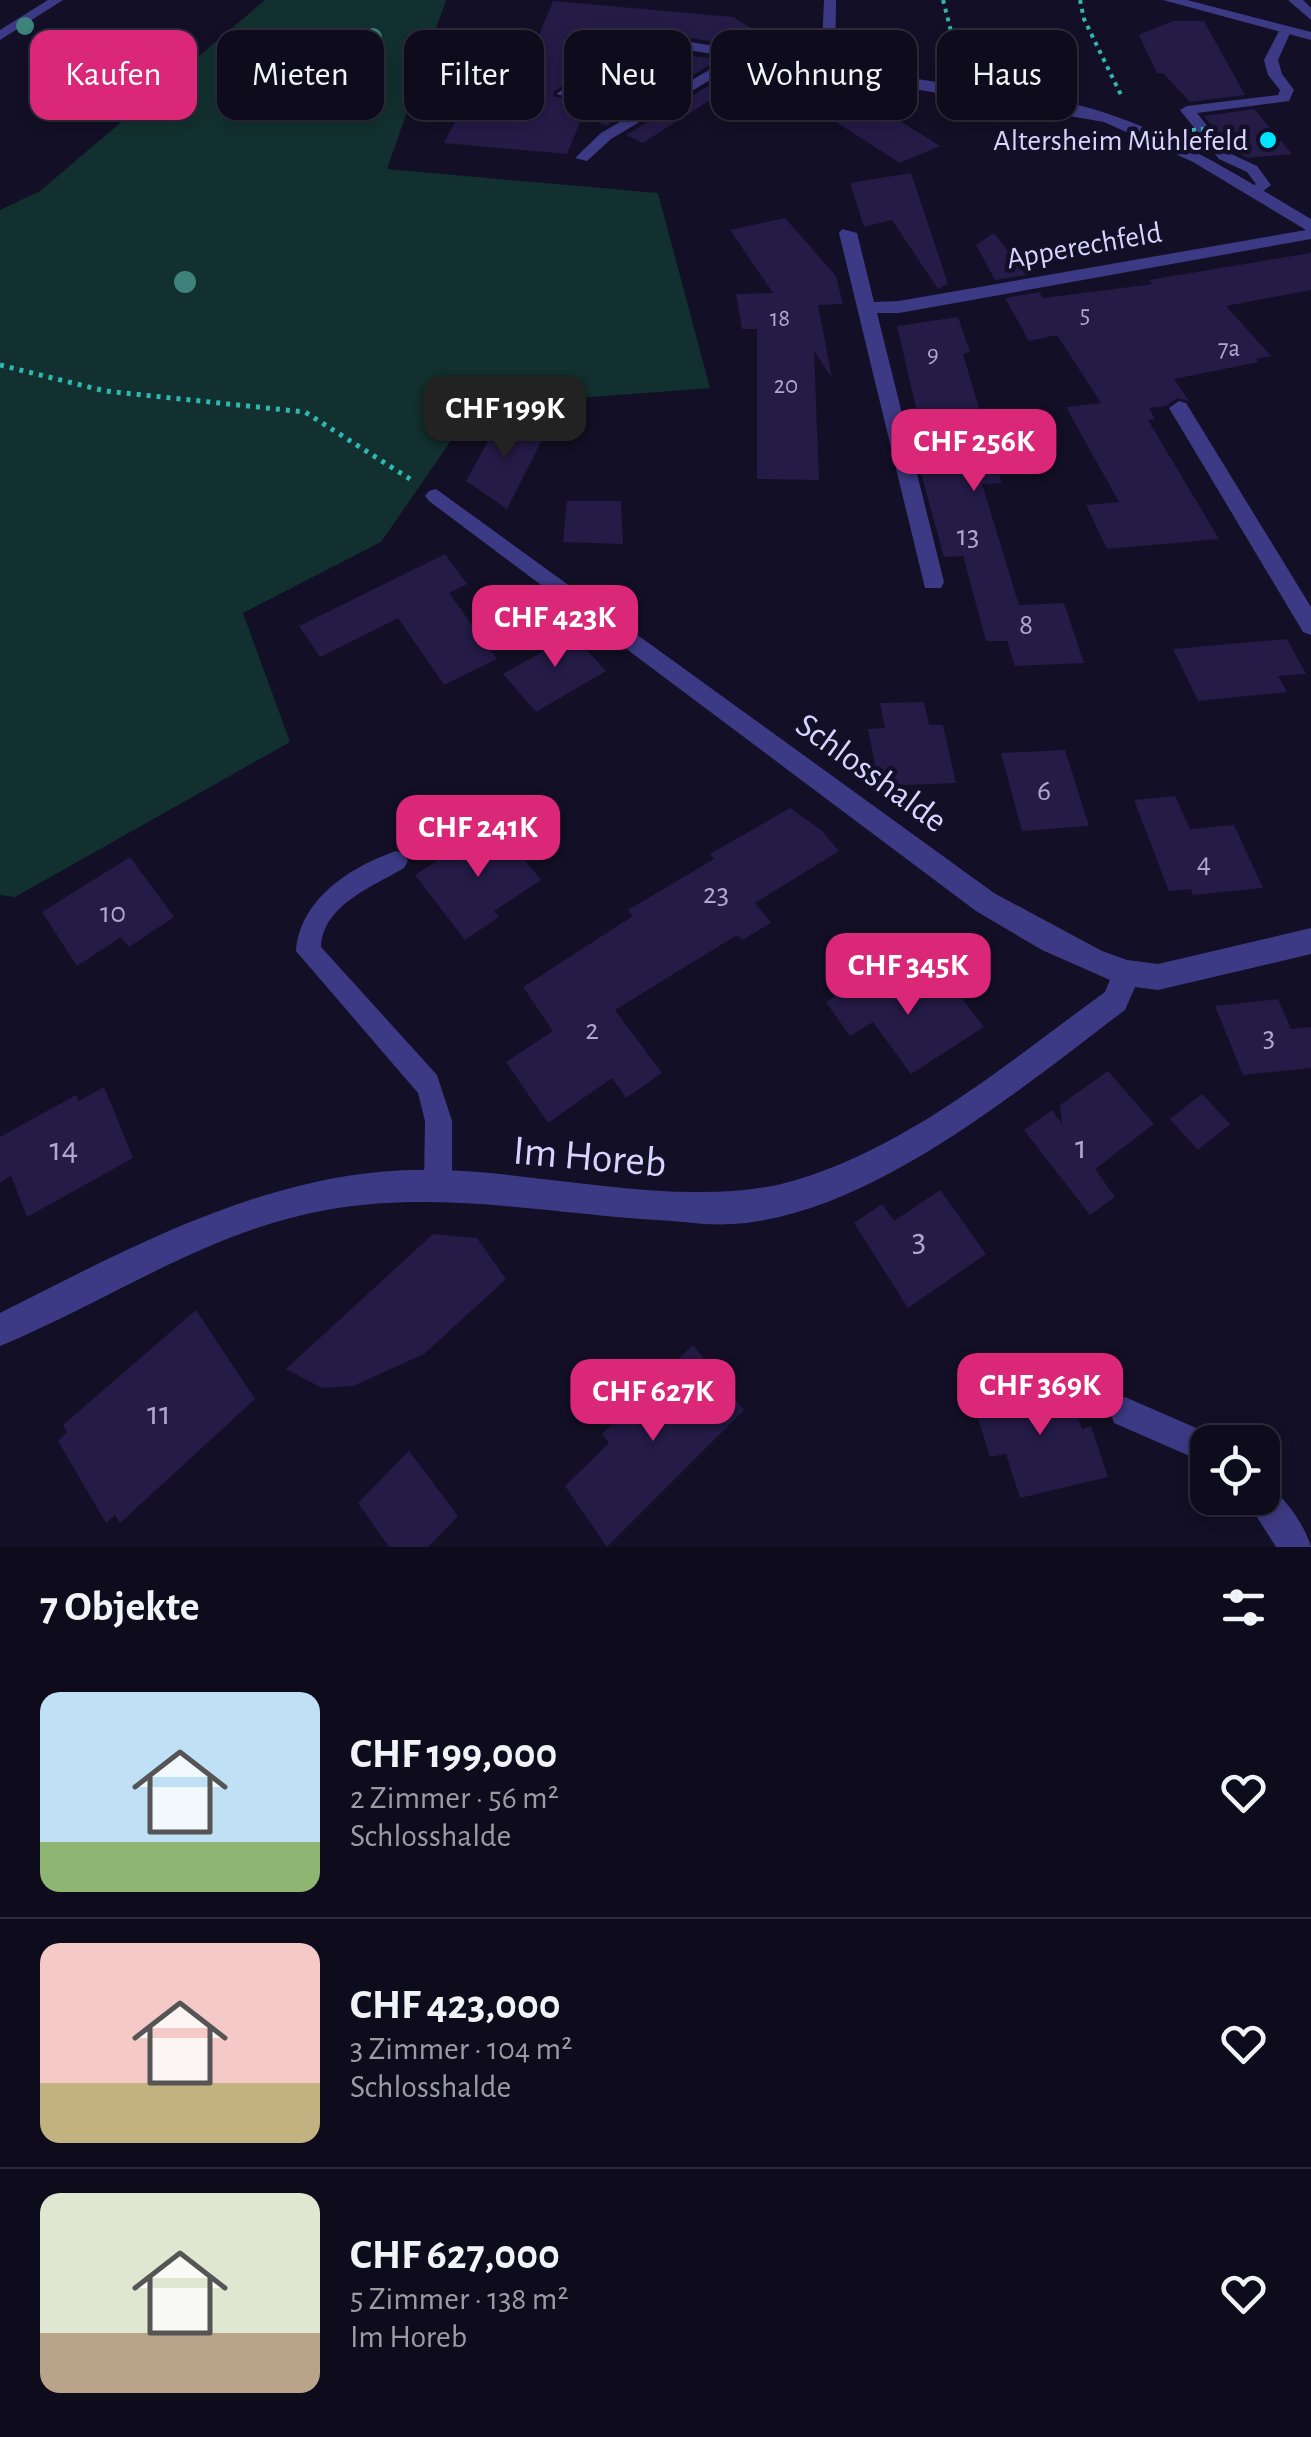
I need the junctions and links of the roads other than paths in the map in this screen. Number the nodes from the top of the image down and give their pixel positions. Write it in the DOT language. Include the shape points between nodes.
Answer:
graph roads {
  1 [pos="58,0"];
  2 [pos="830,0"];
  3 [pos="1170,0"];
  4 [pos="1295,0"];
  5 [pos="1311,16"];
  6 [pos="829,30"];
  7 [pos="1285,31"];
  8 [pos="0,36"];
  9 [pos="1311,36"];
  10 [pos="711,75"];
  11 [pos="917,84"];
  12 [pos="582,158"];
  13 [pos="1254,193"];
  14 [pos="1311,230"];
  15 [pos="848,233"];
  16 [pos="866,308"];
  17 [pos="1179,408"];
  18 [pos="436,496"];
  19 [pos="933,582"];
  20 [pos="1311,626"];
  21 [pos="396,862"];
  22 [pos="1311,942"];
  23 [pos="1127,973"];
  24 [pos="438,1185"];
  25 [pos="0,1330"];
  26 [pos="1125,1412"];
  27 [pos="1190,1441"];
  28 [pos="1273,1515"];
  29 [pos="1296,1547"];
  1 -- 8 [label="lane"];
  2 -- 6 [label="lane"];
  3 -- 7 [label="street"];
  4 -- 5 [label="street"];
  7 -- 9 [label="street"];
  7 -- 13 [label="lane" via="1271,60 1288,90 1284,98 1187,110 1224,156 1252,168 1264,185"];
  10 -- 12 [label="lane" via="606,136"];
  11 -- 13 [label="street" via="1119,119"];
  13 -- 14 [label="street"];
  14 -- 16 [label="street, Apperechfeld"];
  15 -- 16 [label="street"];
  16 -- 19 [label="street"];
  17 -- 20 [label="street"];
  18 -- 23 [label="street, Schlosshalde" via="985,902"];
  21 -- 24 [label="lane" via="315,916 308,951 428,1084 440,1130"];
  22 -- 23 [label="street, Schlosshalde" via="1158,977"];
  23 -- 24 [label="street, Im Horeb" via="1115,1001 918,1142 826,1185 740,1208"];
  24 -- 25 [label="street, Im Horeb" via="362,1187 287,1201 166,1248"];
  26 -- 27 [label="lane"];
  28 -- 29 [label="lane"];
}
